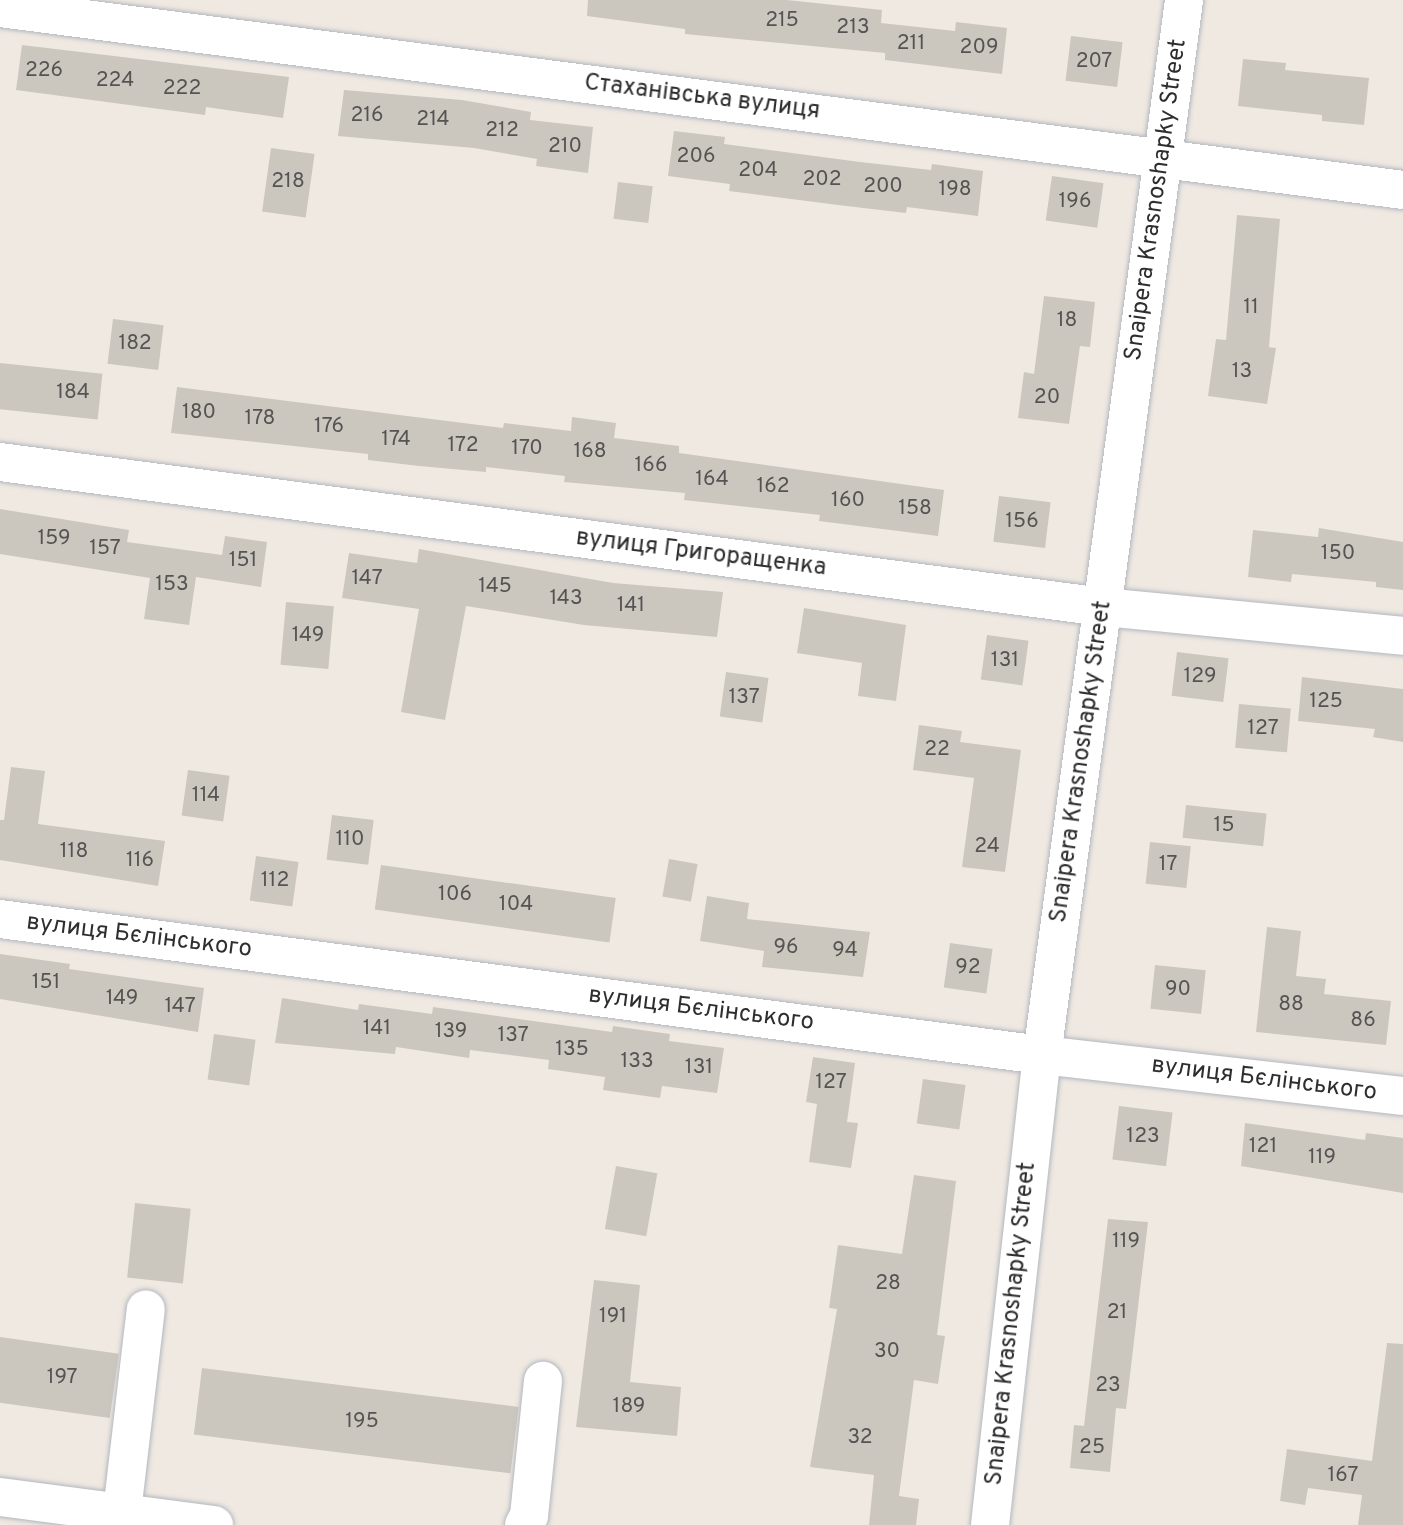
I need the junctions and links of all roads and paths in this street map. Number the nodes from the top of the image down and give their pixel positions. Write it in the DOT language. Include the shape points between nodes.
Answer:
graph roads {
  1 [pos="1184,0"];
  2 [pos="0,8"];
  3 [pos="1161,156"];
  4 [pos="1403,190"];
  5 [pos="0,462"];
  6 [pos="1103,607"];
  7 [pos="1403,636"];
  8 [pos="0,919"];
  9 [pos="1042,1055"];
  10 [pos="1403,1096"];
  11 [pos="146,1309"];
  12 [pos="543,1381"];
  13 [pos="0,1497"];
  14 [pos="122,1512"];
  15 [pos="214,1525"];
  16 [pos="524,1525"];
  17 [pos="990,1525"];
  1 -- 3 [label="street, Snaipera Krasnoshapky Street"];
  2 -- 3 [label="street, Стаханівська вулиця"];
  3 -- 4 [label="street, Стаханівська вулиця"];
  3 -- 6 [label="street, Snaipera Krasnoshapky Street"];
  5 -- 6 [label="street, вулиця Григоращенка"];
  6 -- 7 [label="street, вулиця Григоращенка"];
  6 -- 9 [label="street, Snaipera Krasnoshapky Street"];
  8 -- 9 [label="street, вулиця Бєлінського"];
  9 -- 10 [label="street, вулиця Бєлінського"];
  9 -- 17 [label="street, Snaipera Krasnoshapky Street"];
  11 -- 14 [label="street"];
  12 -- 16 [label="street" via="529,1516"];
  13 -- 14 [label="street"];
  14 -- 15 [label="street"];
}
